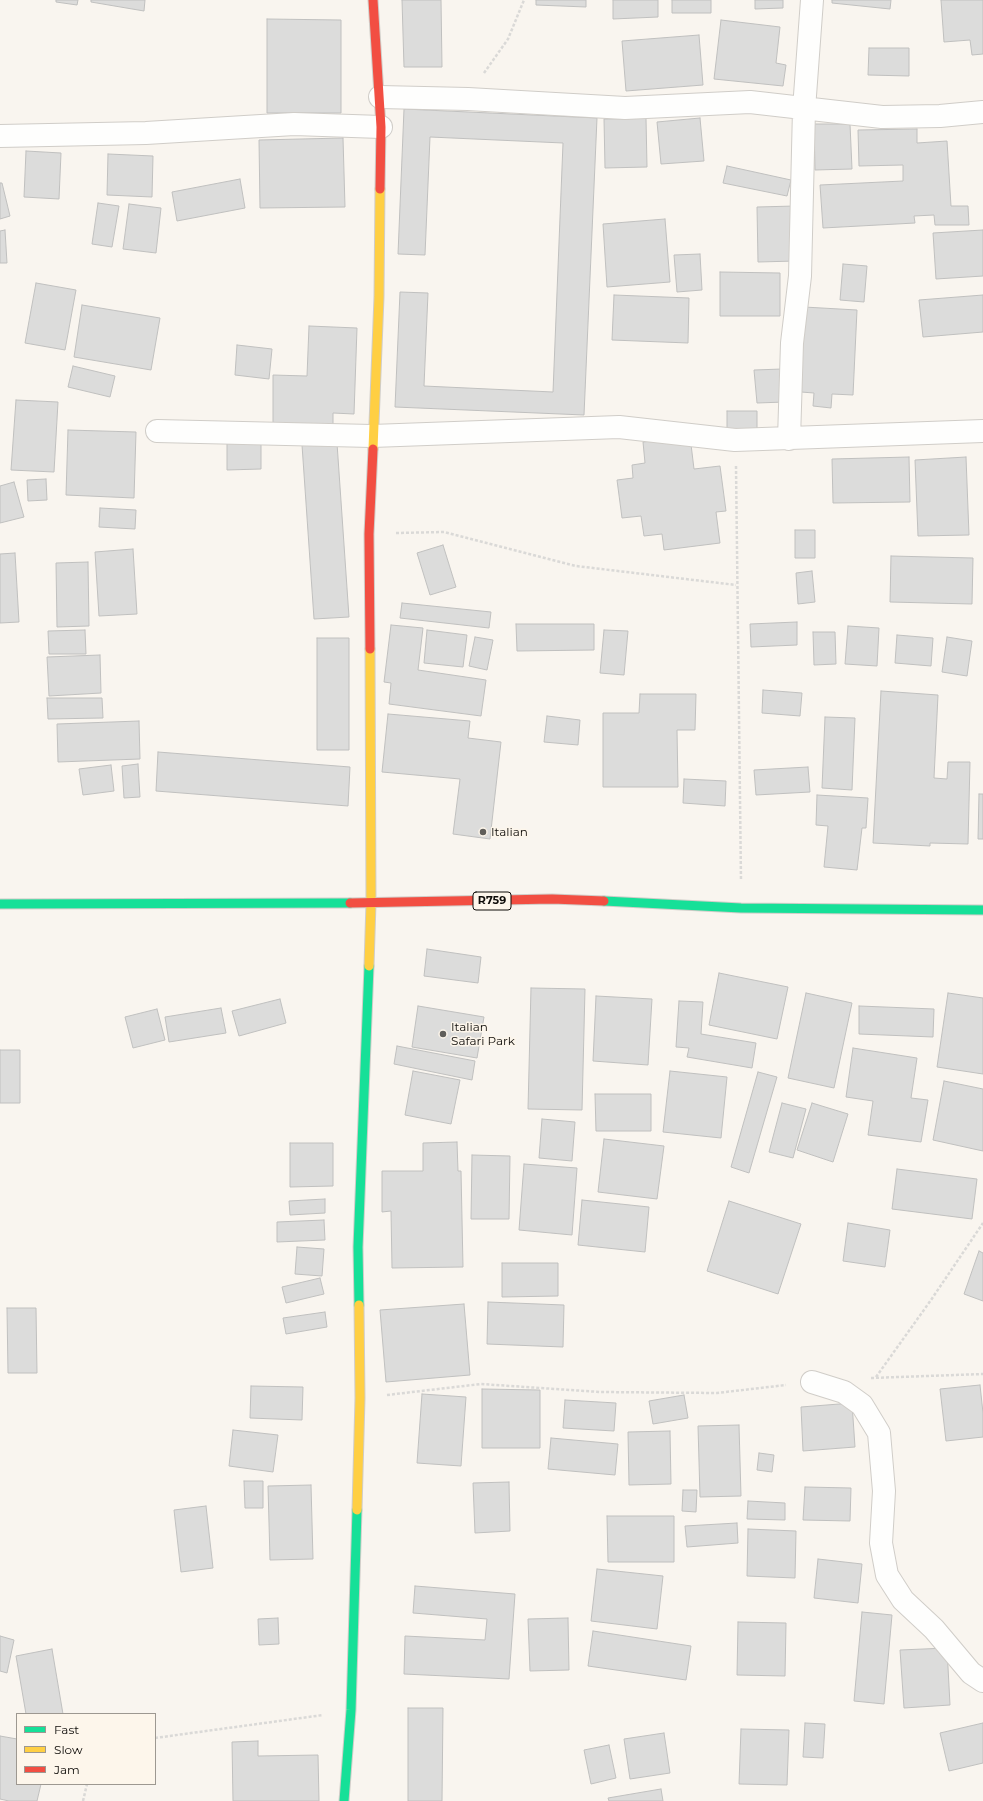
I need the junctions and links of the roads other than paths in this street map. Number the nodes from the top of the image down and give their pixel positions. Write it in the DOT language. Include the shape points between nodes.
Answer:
graph roads {
  1 [pos="373,0"];
  2 [pos="812,0"];
  3 [pos="380,97"];
  4 [pos="804,109"];
  5 [pos="983,112"];
  6 [pos="381,127"];
  7 [pos="0,136"];
  8 [pos="157,431"];
  9 [pos="983,431"];
  10 [pos="372,436"];
  11 [pos="789,439"];
  12 [pos="371,903"];
  13 [pos="0,904"];
  14 [pos="983,910"];
  15 [pos="812,1382"];
  16 [pos="983,1681"];
  17 [pos="344,1801"];
  1 -- 3 [label="street"];
  2 -- 4 [label="street"];
  3 -- 4 [label="street" via="625,108 750,102"];
  3 -- 6 [label="street"];
  4 -- 5 [label="street" via="882,117"];
  4 -- 11 [label="street" via="800,276 792,343"];
  6 -- 7 [label="street" via="294,124"];
  6 -- 10 [label="street" via="379,297"];
  8 -- 10 [label="street"];
  9 -- 11 [label="street"];
  10 -- 11 [label="street" via="619,427 736,440"];
  10 -- 12 [label="street" via="369,534"];
  12 -- 13 [label="street, R759"];
  12 -- 14 [label="street, R759" via="552,900 741,908"];
  12 -- 17 [label="street" via="358,1247 360,1398 351,1710"];
  15 -- 16 [label="street" via="844,1392 862,1405 879,1433 884,1491 881,1543 887,1574 903,1600 934,1629 971,1673"];
}
